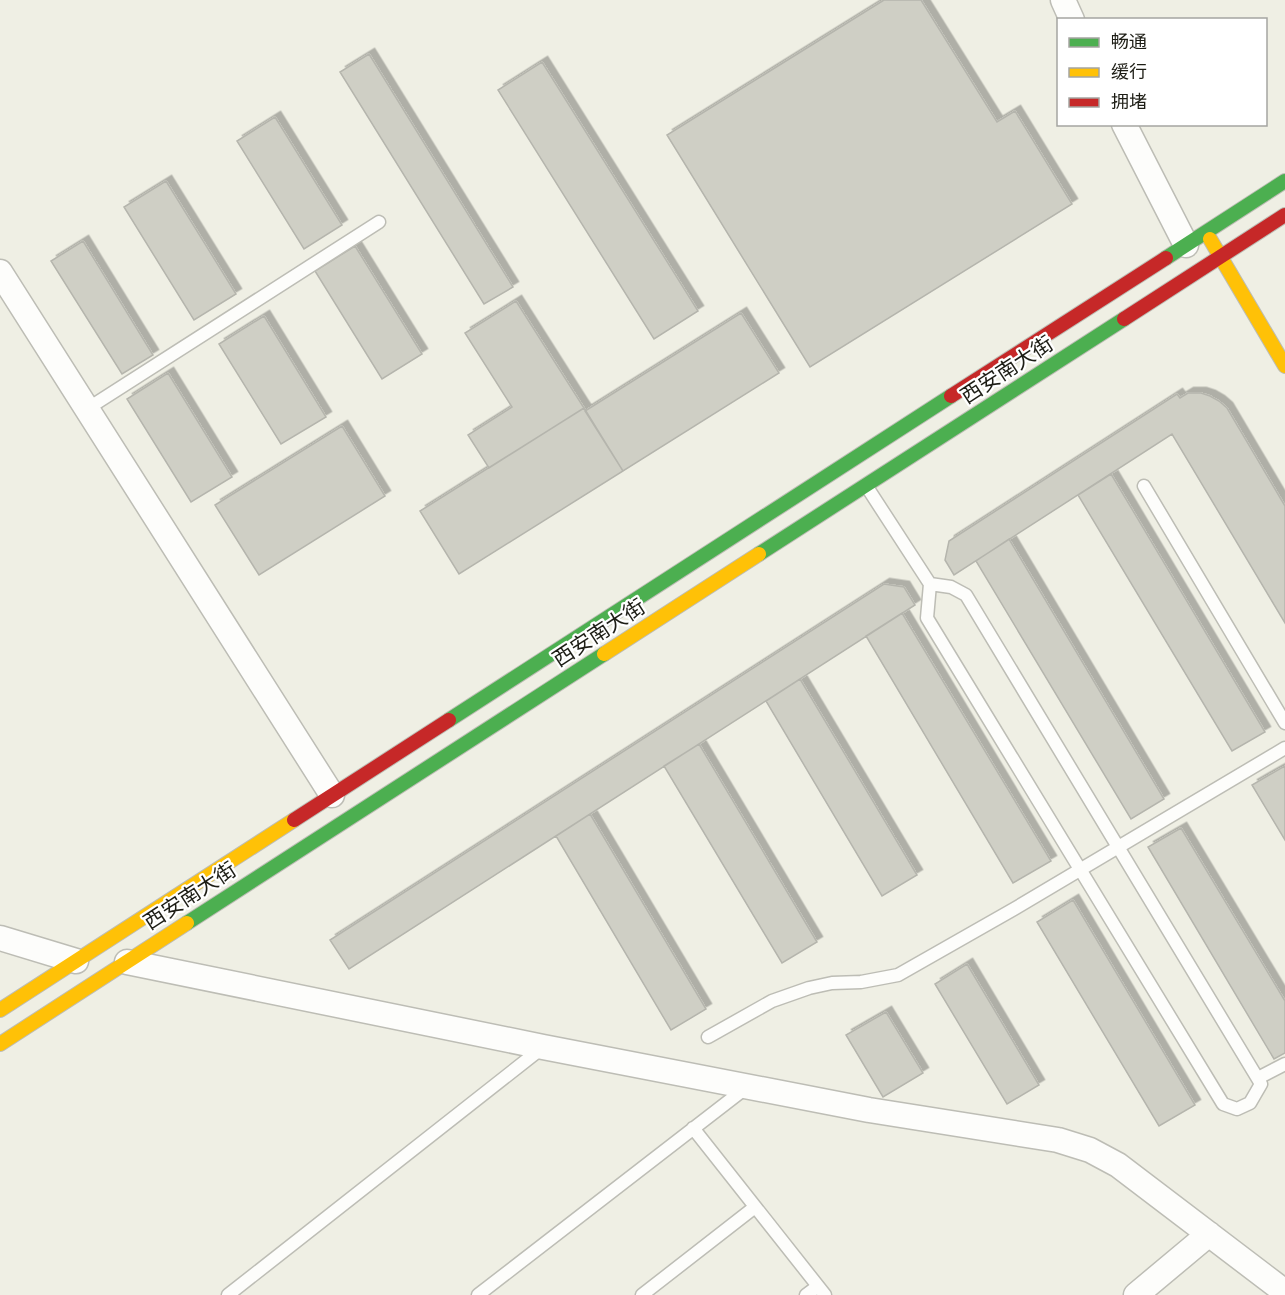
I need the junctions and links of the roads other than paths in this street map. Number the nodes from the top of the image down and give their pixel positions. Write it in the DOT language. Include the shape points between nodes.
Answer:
graph roads {
  1 [pos="1063,0"];
  2 [pos="1071,18"];
  3 [pos="1125,126"];
  4 [pos="1285,181"];
  5 [pos="1285,216"];
  6 [pos="379,222"];
  7 [pos="1196,238"];
  8 [pos="1220,257"];
  9 [pos="0,272"];
  10 [pos="1285,366"];
  11 [pos="87,410"];
  12 [pos="866,486"];
  13 [pos="1144,486"];
  14 [pos="930,584"];
  15 [pos="1285,723"];
  16 [pos="1285,748"];
  17 [pos="332,795"];
  18 [pos="1118,847"];
  19 [pos="1080,869"];
  20 [pos="0,938"];
  21 [pos="76,961"];
  22 [pos="127,963"];
  23 [pos="0,1010"];
  24 [pos="708,1037"];
  25 [pos="0,1044"];
  26 [pos="543,1047"];
  27 [pos="1285,1064"];
  28 [pos="1258,1078"];
  29 [pos="748,1086"];
  30 [pos="693,1128"];
  31 [pos="755,1207"];
  32 [pos="1209,1234"];
  33 [pos="821,1290"];
  34 [pos="1285,1292"];
  35 [pos="228,1295"];
  36 [pos="478,1295"];
  37 [pos="642,1295"];
  38 [pos="806,1295"];
  39 [pos="1136,1295"];
  1 -- 2 [label="street"];
  3 -- 7 [label="street"];
  4 -- 7 [label="main road, 西安南大街"];
  5 -- 8 [label="main road, 西安南大街"];
  6 -- 11 [label="lane"];
  7 -- 8 [label="main road"];
  7 -- 17 [label="main road, 西安南大街"];
  8 -- 10 [label="main road"];
  8 -- 12 [label="main road, 西安南大街"];
  9 -- 11 [label="street"];
  11 -- 17 [label="street"];
  12 -- 14 [label="lane"];
  12 -- 22 [label="main road, 西安南大街"];
  13 -- 15 [label="lane"];
  14 -- 18 [label="lane" via="951,587 966,595"];
  14 -- 19 [label="lane" via="927,618"];
  16 -- 18 [label="lane"];
  17 -- 21 [label="main road, 西安南大街"];
  18 -- 19 [label="lane"];
  18 -- 28 [label="lane"];
  19 -- 24 [label="lane" via="898,975 809,988 772,1001"];
  19 -- 28 [label="lane" via="1223,1104 1237,1109 1250,1103 1261,1084"];
  20 -- 21 [label="street"];
  21 -- 23 [label="main road, 西安南大街"];
  22 -- 25 [label="main road, 西安南大街"];
  22 -- 26 [label="street"];
  26 -- 29 [label="street"];
  26 -- 35 [label="lane"];
  27 -- 28 [label="lane"];
  29 -- 30 [label="lane"];
  29 -- 32 [label="street" via="1058,1140 1090,1150 1118,1165"];
  30 -- 31 [label="lane"];
  30 -- 36 [label="lane"];
  31 -- 33 [label="lane"];
  31 -- 37 [label="lane"];
  32 -- 34 [label="street"];
  32 -- 39 [label="street"];
  33 -- 38 [label="lane"];
}
